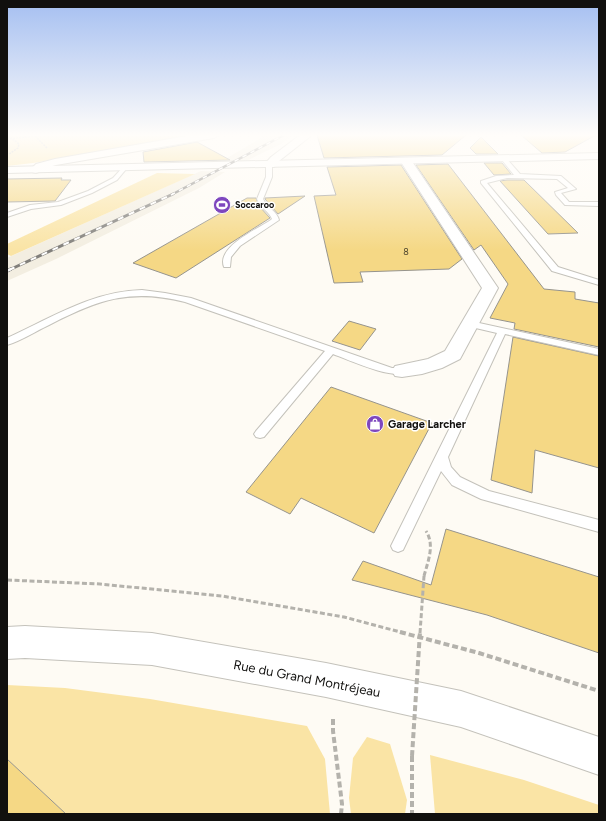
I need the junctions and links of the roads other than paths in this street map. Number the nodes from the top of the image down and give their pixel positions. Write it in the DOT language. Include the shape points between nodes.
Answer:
graph roads {
  1 [pos="119,173"];
  2 [pos="269,173"];
  3 [pos="414,173"];
  4 [pos="517,176"];
  5 [pos="599,204"];
  6 [pos="7,210"];
  7 [pos="17,212"];
  8 [pos="7,216"];
  9 [pos="227,265"];
  10 [pos="599,283"];
  11 [pos="470,324"];
  12 [pos="502,331"];
  13 [pos="7,342"];
  14 [pos="331,351"];
  15 [pos="599,352"];
  16 [pos="402,371"];
  17 [pos="260,434"];
  18 [pos="442,457"];
  19 [pos="599,526"];
  20 [pos="398,546"];
  21 [pos="7,643"];
  22 [pos="599,756"];
  1 -- 7 [label="lane" via="90,192 59,204 30,207"];
  2 -- 9 [label="lane" via="260,199 276,220 232,249 227,257"];
  3 -- 11 [label="street" via="490,288"];
  4 -- 5 [label="lane" via="558,177 573,190 558,192 567,204"];
  4 -- 10 [label="lane" via="487,179 483,182 555,269"];
  6 -- 7 [label="lane"];
  7 -- 8 [label="lane"];
  11 -- 12 [label="lane"];
  11 -- 16 [label="street" via="453,355 422,368"];
  12 -- 15 [label="lane"];
  12 -- 18 [label="lane"];
  13 -- 14 [label="lane" via="97,300 144,293 188,300"];
  14 -- 16 [label="lane" via="391,370"];
  14 -- 17 [label="lane"];
  18 -- 19 [label="lane" via="446,469 456,481 486,495"];
  18 -- 20 [label="lane"];
  21 -- 22 [label="street, Rue du Grand Montréjeau" via="152,649 326,680 461,709"];
}
